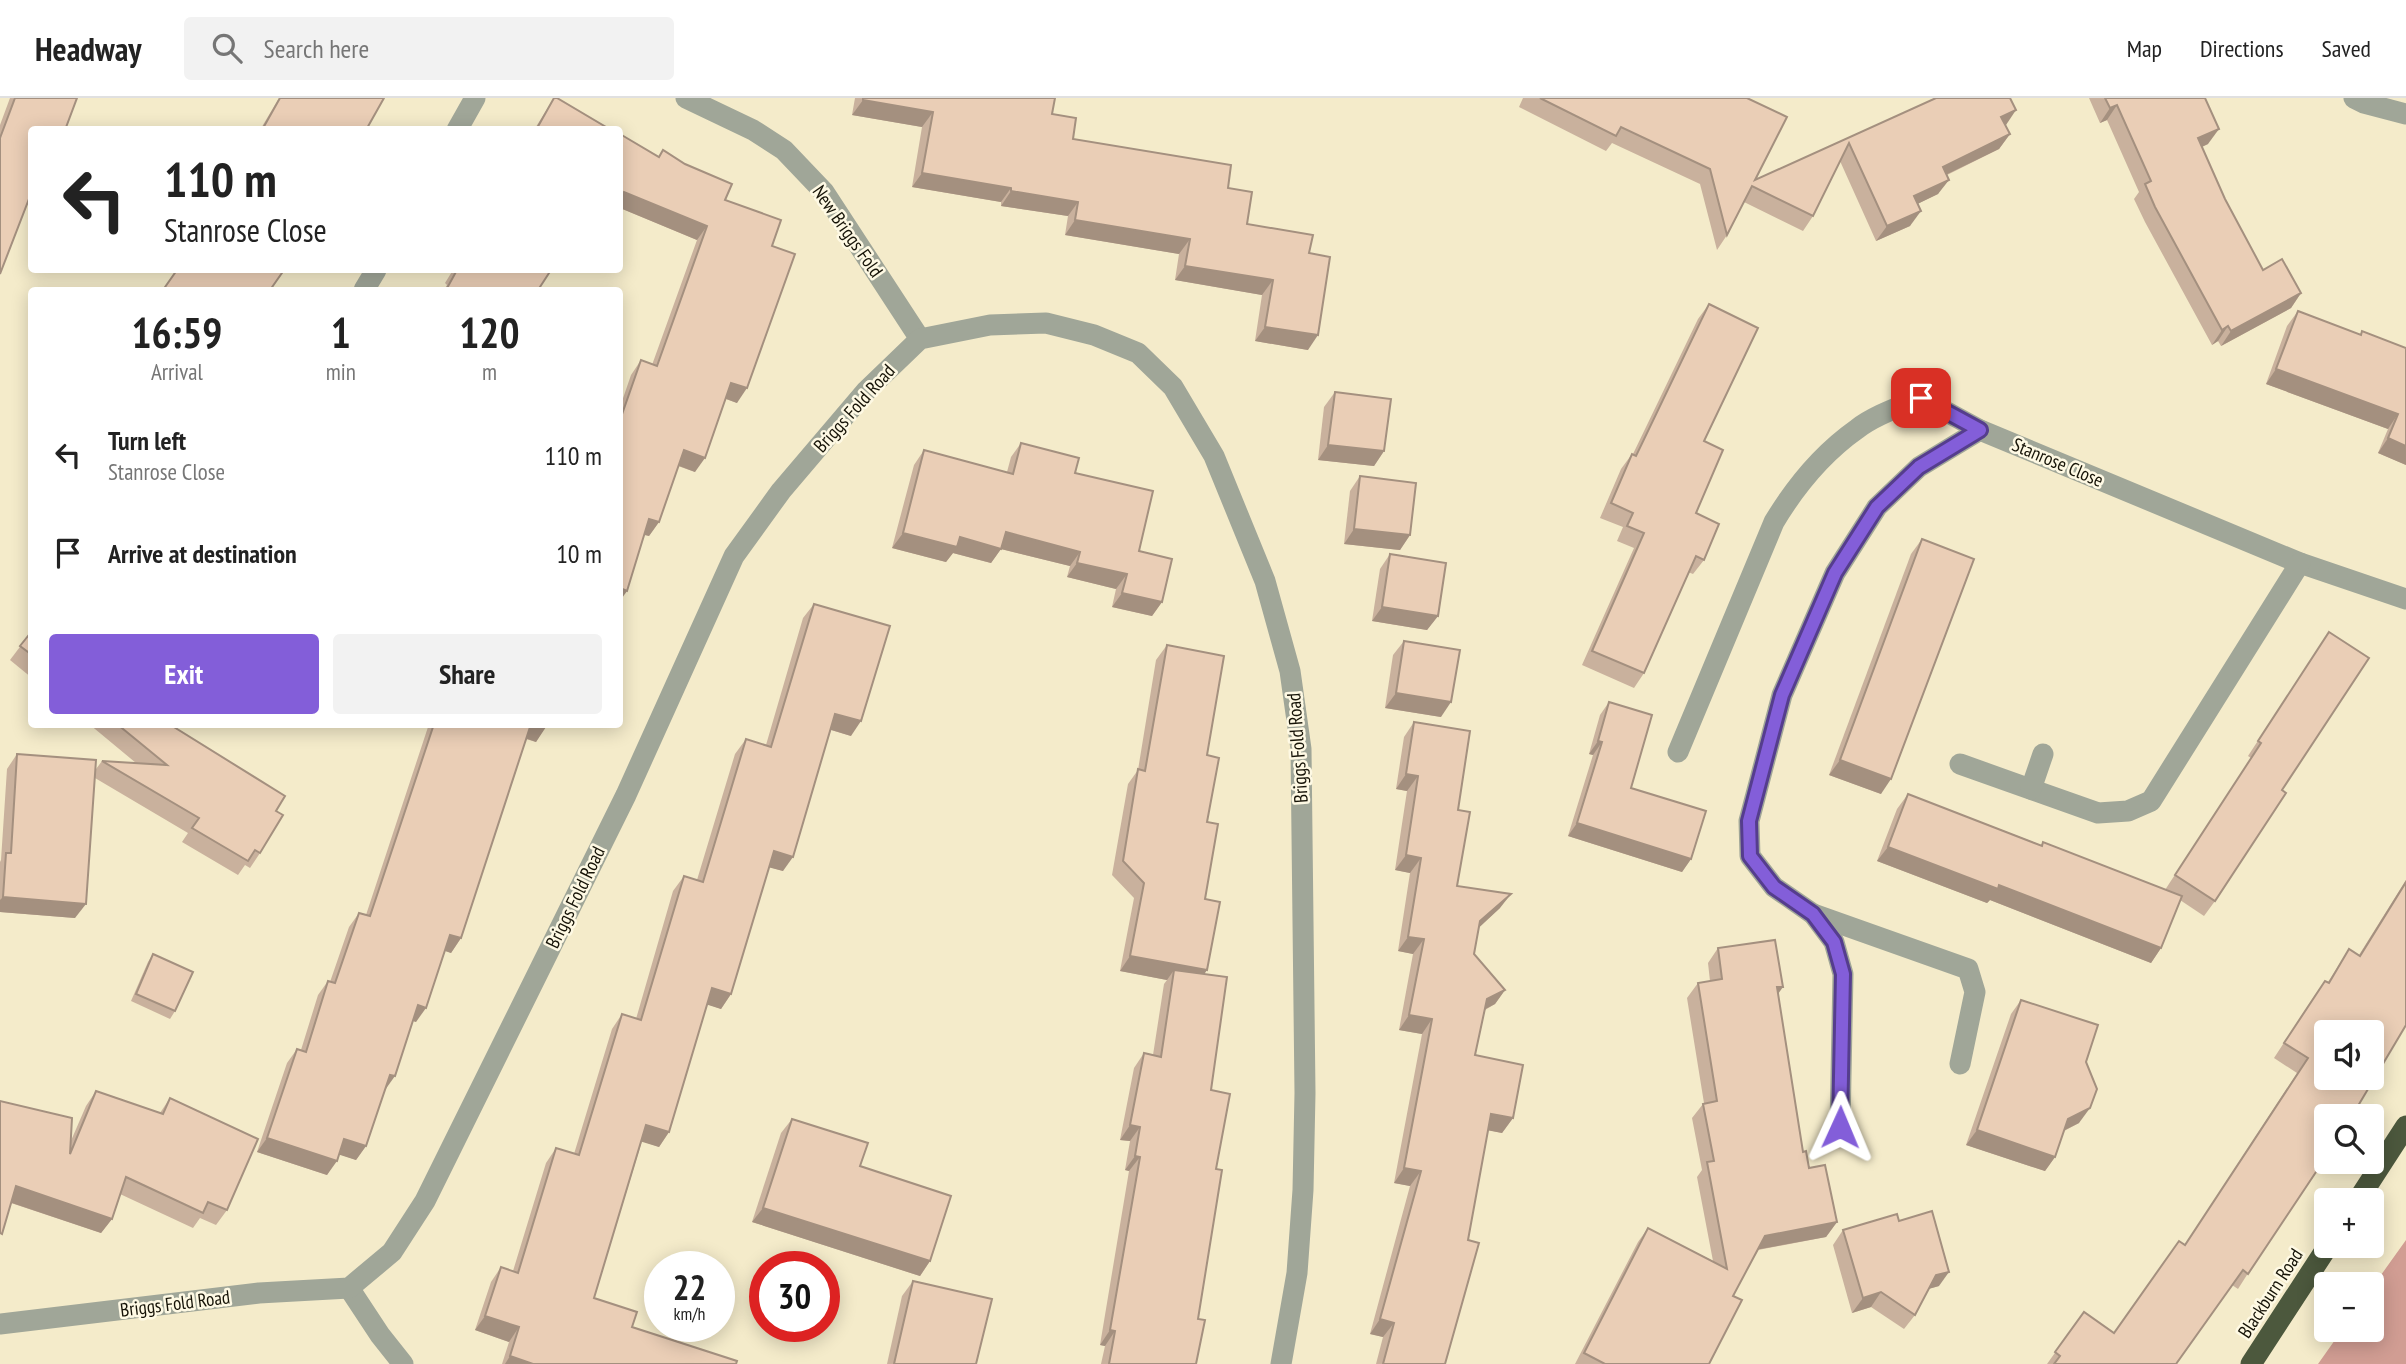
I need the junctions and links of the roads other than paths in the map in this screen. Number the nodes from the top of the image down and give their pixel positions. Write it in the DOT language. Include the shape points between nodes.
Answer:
graph roads {
  1 [pos="475,98"];
  2 [pos="686,98"];
  3 [pos="2354,98"];
  4 [pos="2406,114"];
  5 [pos="459,126"];
  6 [pos="920,339"];
  7 [pos="1980,430"];
  8 [pos="2300,563"];
  9 [pos="2406,599"];
  10 [pos="1678,752"];
  11 [pos="2043,754"];
  12 [pos="1960,764"];
  13 [pos="2031,789"];
  14 [pos="1813,914"];
  15 [pos="1960,1064"];
  16 [pos="2406,1126"];
  17 [pos="1840,1127"];
  18 [pos="2366,1188"];
  19 [pos="2320,1258"];
  20 [pos="349,1288"];
  21 [pos="0,1324"];
  22 [pos="403,1364"];
  23 [pos="1281,1364"];
  24 [pos="2251,1364"];
  1 -- 5 [label="street"];
  2 -- 6 [label="street, New Briggs Fold" via="784,150 824,192"];
  3 -- 4 [label="street"];
  6 -- 20 [label="street, Briggs Fold Road" via="866,391 781,491 734,556 626,795 425,1201 392,1252"];
  6 -- 23 [label="street, Briggs Fold Road" via="990,325 1045,323 1094,335 1138,353 1173,387 1213,456 1265,581 1290,671 1301,763 1303,1190 1297,1273"];
  7 -- 8 [label="street, Stanrose Close"];
  7 -- 10 [label="street, Stanrose Close" via="1921,398 1858,427 1817,464 1774,522"];
  7 -- 14 [label="street" via="1919,467 1877,507 1835,573 1782,695 1749,821 1750,856 1774,887"];
  8 -- 9 [label="street, Stanrose Close"];
  8 -- 13 [label="street" via="2151,801 2128,811 2098,813"];
  11 -- 13 [label="street"];
  12 -- 13 [label="street"];
  14 -- 15 [label="street" via="1968,969 1975,992"];
  14 -- 17 [label="street" via="1834,942 1843,974"];
  16 -- 18 [label="highway"];
  19 -- 24 [label="highway, Blackburn Road"];
  20 -- 21 [label="street, Briggs Fold Road" via="259,1293"];
  20 -- 22 [label="street"];
}
